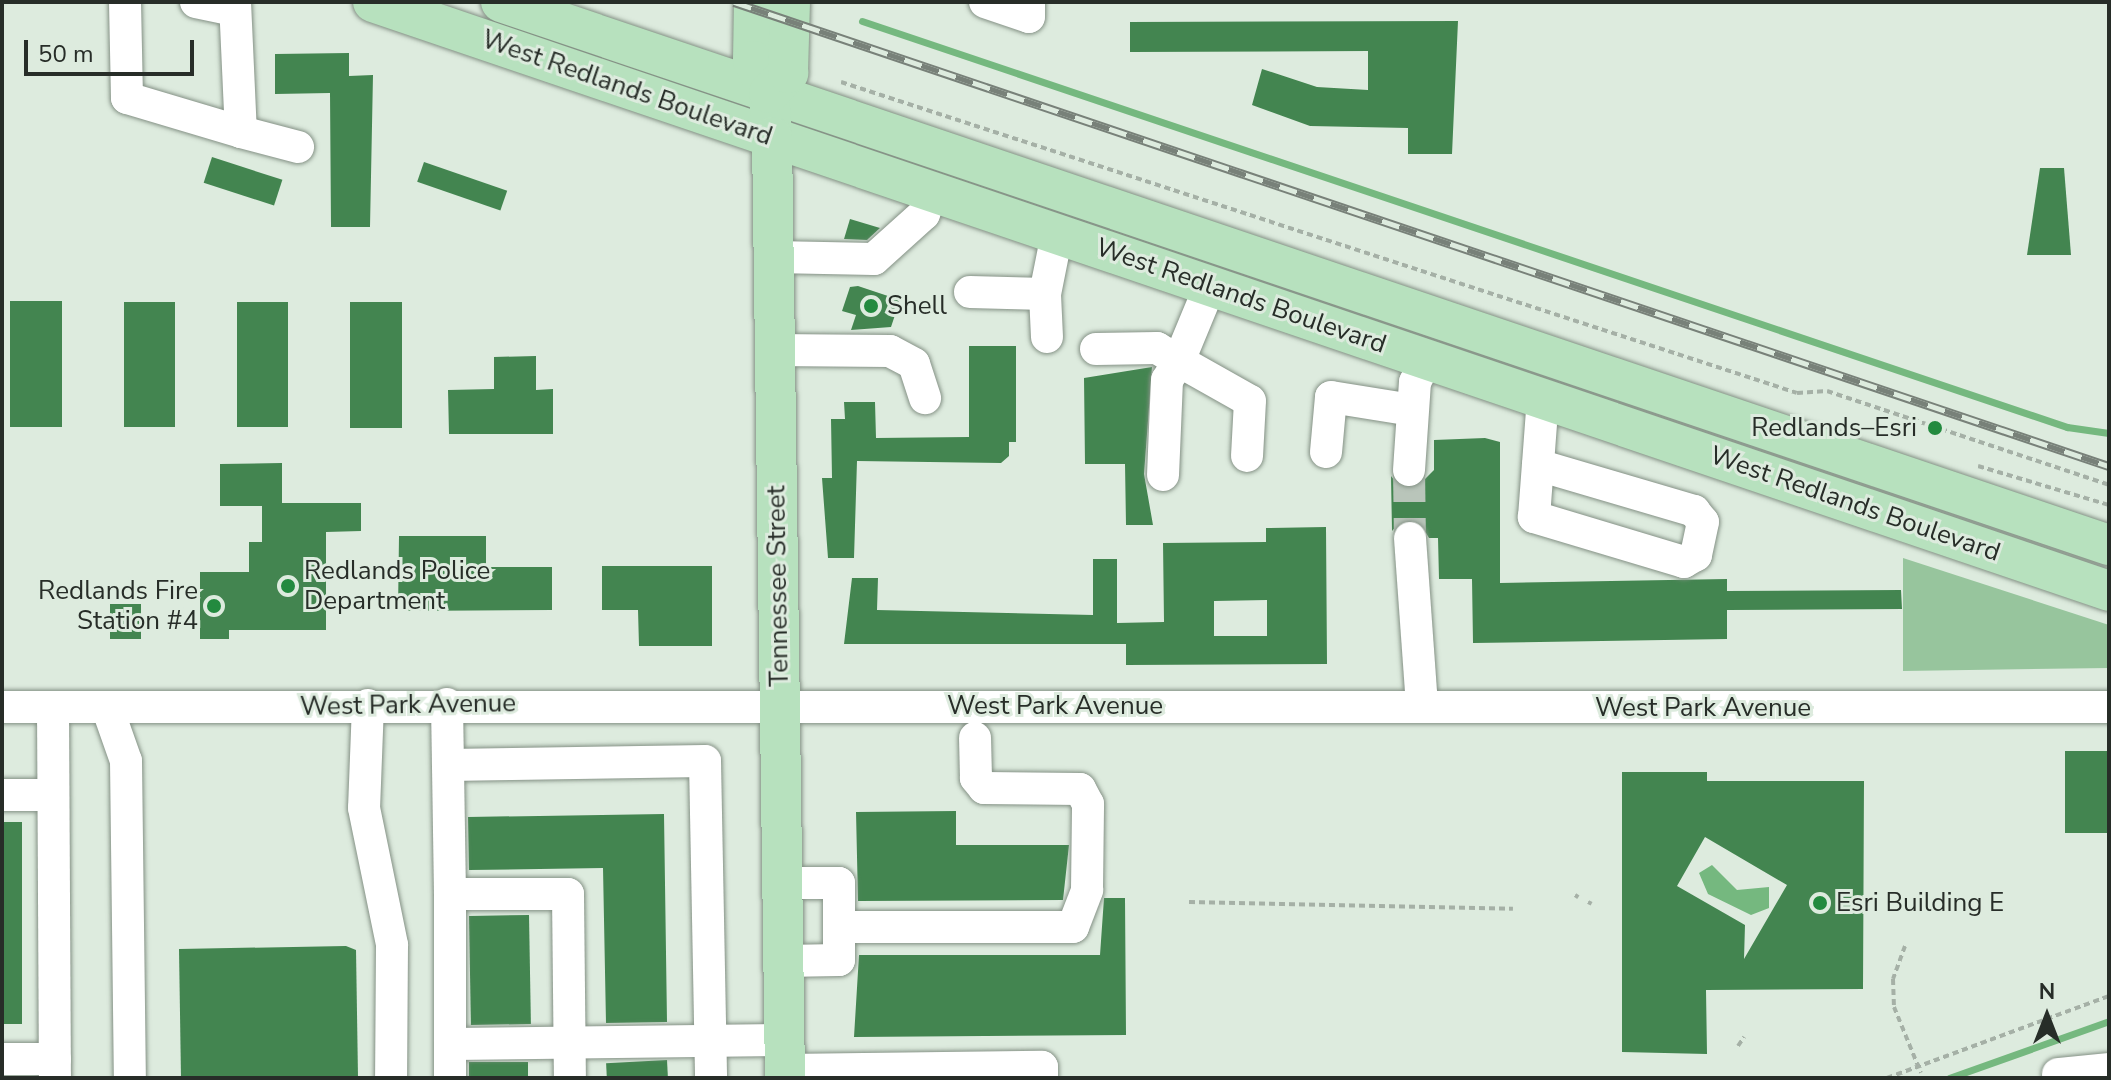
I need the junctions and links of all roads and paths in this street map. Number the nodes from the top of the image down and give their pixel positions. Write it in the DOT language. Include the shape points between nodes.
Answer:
graph roads {
  1 [pos="125,2"];
  2 [pos="196,2"];
  3 [pos="373,2"];
  4 [pos="501,2"];
  5 [pos="754,2"];
  6 [pos="790,2"];
  7 [pos="985,2"];
  8 [pos="1029,2"];
  9 [pos="234,6"];
  10 [pos="829,80"];
  11 [pos="769,93"];
  12 [pos="241,132"];
  13 [pos="772,137"];
  14 [pos="298,147"];
  15 [pos="932,192"];
  16 [pos="1057,234"];
  17 [pos="774,257"];
  18 [pos="1210,286"];
  19 [pos="970,292"];
  20 [pos="1045,294"];
  21 [pos="1047,337"];
  22 [pos="1096,349"];
  23 [pos="773,350"];
  24 [pos="1427,359"];
  25 [pos="1179,361"];
  26 [pos="925,398"];
  27 [pos="1543,398"];
  28 [pos="1412,410"];
  29 [pos="1326,452"];
  30 [pos="1247,456"];
  31 [pos="1538,465"];
  32 [pos="1409,470"];
  33 [pos="1163,475"];
  34 [pos="2109,485"];
  35 [pos="1410,538"];
  36 [pos="2109,545"];
  37 [pos="2109,591"];
  38 [pos="447,704"];
  39 [pos="780,704"];
  40 [pos="368,705"];
  41 [pos="2,707"];
  42 [pos="53,707"];
  43 [pos="107,707"];
  44 [pos="1422,707"];
  45 [pos="2109,707"];
  46 [pos="975,738"];
  47 [pos="448,765"];
  48 [pos="2,795"];
  49 [pos="53,795"];
  50 [pos="783,883"];
  51 [pos="450,894"];
  52 [pos="1189,902"];
  53 [pos="1513,909"];
  54 [pos="839,927"];
  55 [pos="1905,946"];
  56 [pos="784,961"];
  57 [pos="2109,996"];
  58 [pos="1744,1037"];
  59 [pos="450,1044"];
  60 [pos="711,1044"];
  61 [pos="569,1045"];
  62 [pos="1738,1046"];
  63 [pos="2,1059"];
  64 [pos="785,1063"];
  65 [pos="1918,1067"];
  66 [pos="55,1068"];
  67 [pos="2109,1069"];
  68 [pos="1921,1073"];
  69 [pos="2058,1074"];
  70 [pos="130,1078"];
  71 [pos="391,1078"];
  72 [pos="450,1078"];
  73 [pos="570,1078"];
  74 [pos="711,1078"];
  75 [pos="1042,1078"];
  76 [pos="1887,1078"];
  1 -- 12 [label="street" via="127,98"];
  2 -- 9 [label="street"];
  3 -- 13 [label="main road, West Redlands Boulevard"];
  4 -- 11 [label="main road, West Redlands Boulevard"];
  5 -- 11 [label="main road, Tennessee Street" via="753,61"];
  6 -- 11 [label="main road" via="788,73"];
  7 -- 8 [label="street" via="1029,17"];
  9 -- 12 [label="street"];
  10 -- 34 [label="path" via="1797,393 1827,391"];
  11 -- 13 [label="main road, Tennessee Street"];
  11 -- 36 [label="main road, West Redlands Boulevard"];
  12 -- 14 [label="street"];
  13 -- 15 [label="main road, West Redlands Boulevard"];
  13 -- 17 [label="main road, Tennessee Street"];
  15 -- 16 [label="main road, West Redlands Boulevard"];
  15 -- 17 [label="street" via="924,214 874,259"];
  16 -- 18 [label="main road, West Redlands Boulevard"];
  16 -- 20 [label="street"];
  17 -- 23 [label="main road, Tennessee Street"];
  18 -- 24 [label="main road, West Redlands Boulevard"];
  18 -- 25 [label="street"];
  19 -- 20 [label="street"];
  20 -- 21 [label="street"];
  22 -- 25 [label="street" via="1157,348"];
  23 -- 26 [label="street" via="890,351 914,364"];
  23 -- 39 [label="main road, Tennessee Street"];
  24 -- 27 [label="main road, West Redlands Boulevard"];
  24 -- 28 [label="street"];
  25 -- 30 [label="street" via="1250,401"];
  25 -- 33 [label="street" via="1167,380"];
  27 -- 31 [label="street"];
  27 -- 37 [label="main road, West Redlands Boulevard"];
  28 -- 29 [label="street" via="1331,397"];
  28 -- 32 [label="street"];
  31 -- 31 [label="street" via="1534,517 1684,562 1696,555 1703,522 1694,511"];
  35 -- 44 [label="street"];
  38 -- 39 [label="street, West Park Avenue"];
  38 -- 40 [label="street, West Park Avenue"];
  38 -- 47 [label="street"];
  39 -- 44 [label="street, West Park Avenue"];
  39 -- 50 [label="main road, Tennessee Street"];
  40 -- 43 [label="street, West Park Avenue"];
  40 -- 71 [label="street" via="364,808 392,945"];
  41 -- 42 [label="street, West Park Avenue"];
  42 -- 43 [label="street, West Park Avenue"];
  42 -- 49 [label="street"];
  43 -- 70 [label="street" via="126,761"];
  44 -- 45 [label="street, West Park Avenue"];
  46 -- 54 [label="street" via="976,778 984,788 1080,789 1088,804 1087,890 1073,927"];
  47 -- 51 [label="street"];
  47 -- 60 [label="street" via="705,761"];
  48 -- 49 [label="street"];
  49 -- 66 [label="street"];
  50 -- 54 [label="street" via="839,883"];
  50 -- 56 [label="main road, Tennessee Street"];
  51 -- 59 [label="street"];
  51 -- 61 [label="street" via="568,894"];
  52 -- 53 [label="path"];
  54 -- 56 [label="street" via="839,960"];
  55 -- 65 [label="path" via="1893,979 1894,1007"];
  56 -- 64 [label="main road, Tennessee Street"];
  57 -- 65 [label="path"];
  58 -- 62 [label="path"];
  59 -- 61 [label="street"];
  59 -- 72 [label="street"];
  60 -- 61 [label="street"];
  60 -- 64 [label="street"];
  60 -- 74 [label="street"];
  61 -- 73 [label="street"];
  63 -- 66 [label="street"];
  64 -- 75 [label="street" via="1042,1067"];
  65 -- 68 [label="path"];
  65 -- 76 [label="path"];
  67 -- 69 [label="street"];
}
